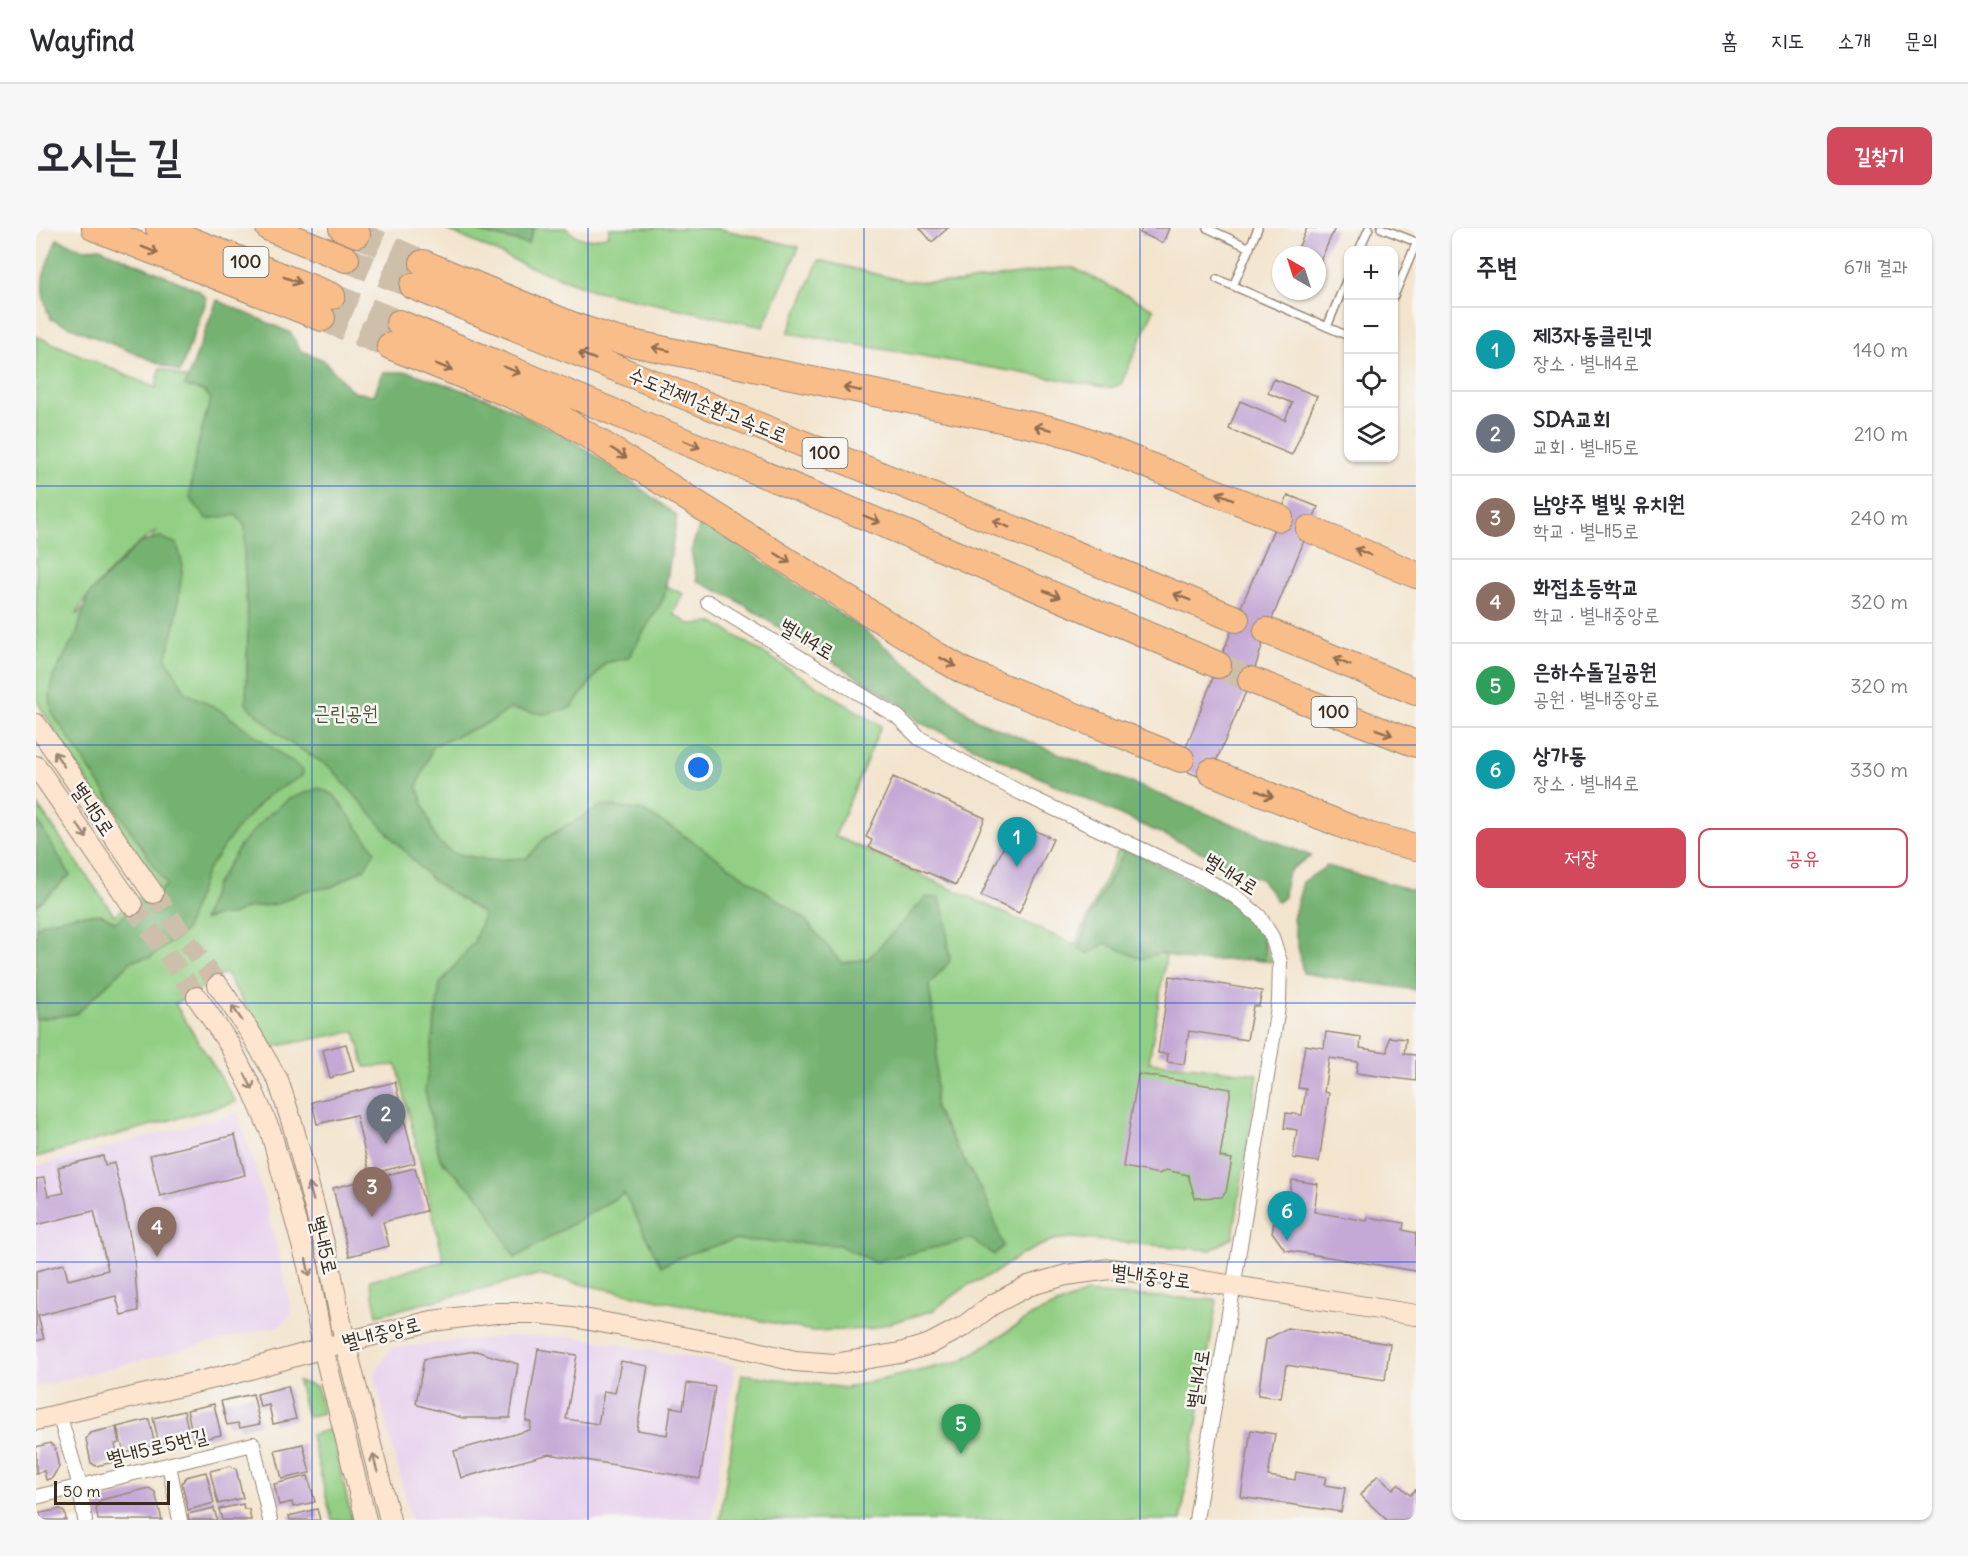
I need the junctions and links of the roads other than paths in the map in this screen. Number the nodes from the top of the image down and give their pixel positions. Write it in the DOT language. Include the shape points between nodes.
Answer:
graph roads {
  1 [pos="95,228"];
  2 [pos="159,228"];
  3 [pos="269,228"];
  4 [pos="1207,228"];
  5 [pos="1258,228"];
  6 [pos="1369,228"];
  7 [pos="1381,228"];
  8 [pos="1416,243"];
  9 [pos="1361,246"];
  10 [pos="1250,248"];
  11 [pos="346,259"];
  12 [pos="1217,279"];
  13 [pos="1233,286"];
  14 [pos="1344,286"];
  15 [pos="1398,286"];
  16 [pos="1327,327"];
  17 [pos="1344,334"];
  18 [pos="1280,518"];
  19 [pos="1309,529"];
  20 [pos="1416,575"];
  21 [pos="708,602"];
  22 [pos="1236,619"];
  23 [pos="1267,631"];
  24 [pos="1218,665"];
  25 [pos="1251,680"];
  26 [pos="1416,692"];
  27 [pos="36,724"];
  28 [pos="1416,744"];
  29 [pos="1181,759"];
  30 [pos="36,766"];
  31 [pos="1211,772"];
  32 [pos="1416,847"];
  33 [pos="153,893"];
  34 [pos="132,905"];
  35 [pos="218,985"];
  36 [pos="197,997"];
  37 [pos="1233,1287"];
  38 [pos="1416,1315"];
  39 [pos="345,1342"];
  40 [pos="323,1348"];
  41 [pos="60,1414"];
  42 [pos="36,1420"];
  43 [pos="169,1465"];
  44 [pos="80,1486"];
  45 [pos="36,1497"];
  46 [pos="85,1520"];
  47 [pos="180,1520"];
  48 [pos="270,1520"];
  49 [pos="366,1520"];
  50 [pos="390,1520"];
  51 [pos="1196,1520"];
  1 -- 2 [label="highway, 100" via="327,307"];
  3 -- 11 [label="highway, 100"];
  4 -- 10 [label="lane"];
  5 -- 10 [label="lane"];
  6 -- 9 [label="lane"];
  7 -- 8 [label="lane"];
  8 -- 15 [label="lane"];
  10 -- 13 [label="lane"];
  12 -- 13 [label="lane"];
  13 -- 16 [label="lane"];
  14 -- 16 [label="lane"];
  16 -- 17 [label="lane"];
  18 -- 22 [label="highway, 수도권제1순환고속도로 / 100" via="1075,436 617,340 418,275"];
  20 -- 19 [label="highway, one-way"];
  21 -- 37 [label="street, 별내4로" via="898,717 919,738 1022,793 1203,878 1259,916 1272,937 1280,962 1279,1001"];
  26 -- 23 [label="highway, 100, one-way"];
  24 -- 29 [label="highway, 100" via="952,552 395,334 565,420 964,671"];
  25 -- 28 [label="highway, 100, one-way"];
  33 -- 27 [label="street, 별내5로, one-way"];
  30 -- 34 [label="street, 별내5로, one-way"];
  31 -- 32 [label="highway, one-way" via="1370,837"];
  39 -- 35 [label="street, 별내5로, one-way" via="329,1262 278,1080"];
  36 -- 40 [label="street, 별내5로, one-way" via="229,1044 271,1133 308,1266"];
  37 -- 38 [label="street, 별내중앙로"];
  37 -- 39 [label="street, 별내중앙로" via="1110,1269 1066,1275 1028,1286 930,1344 834,1364 795,1361 629,1326 535,1313 495,1313 432,1321"];
  37 -- 51 [label="street, 별내4로"];
  39 -- 40 [label="street, 별내중앙로"];
  50 -- 39 [label="street, 별내5로, one-way"];
  40 -- 41 [label="street, 별내중앙로"];
  40 -- 49 [label="street, 별내5로"];
  41 -- 42 [label="street, 별내중앙로"];
  41 -- 44 [label="street"];
  43 -- 44 [label="street, 별내5로5번길"];
  43 -- 47 [label="street"];
  43 -- 48 [label="street, 별내5로5번길" via="252,1444"];
  44 -- 45 [label="street, 별내5로5번길"];
  44 -- 46 [label="street"];
}
